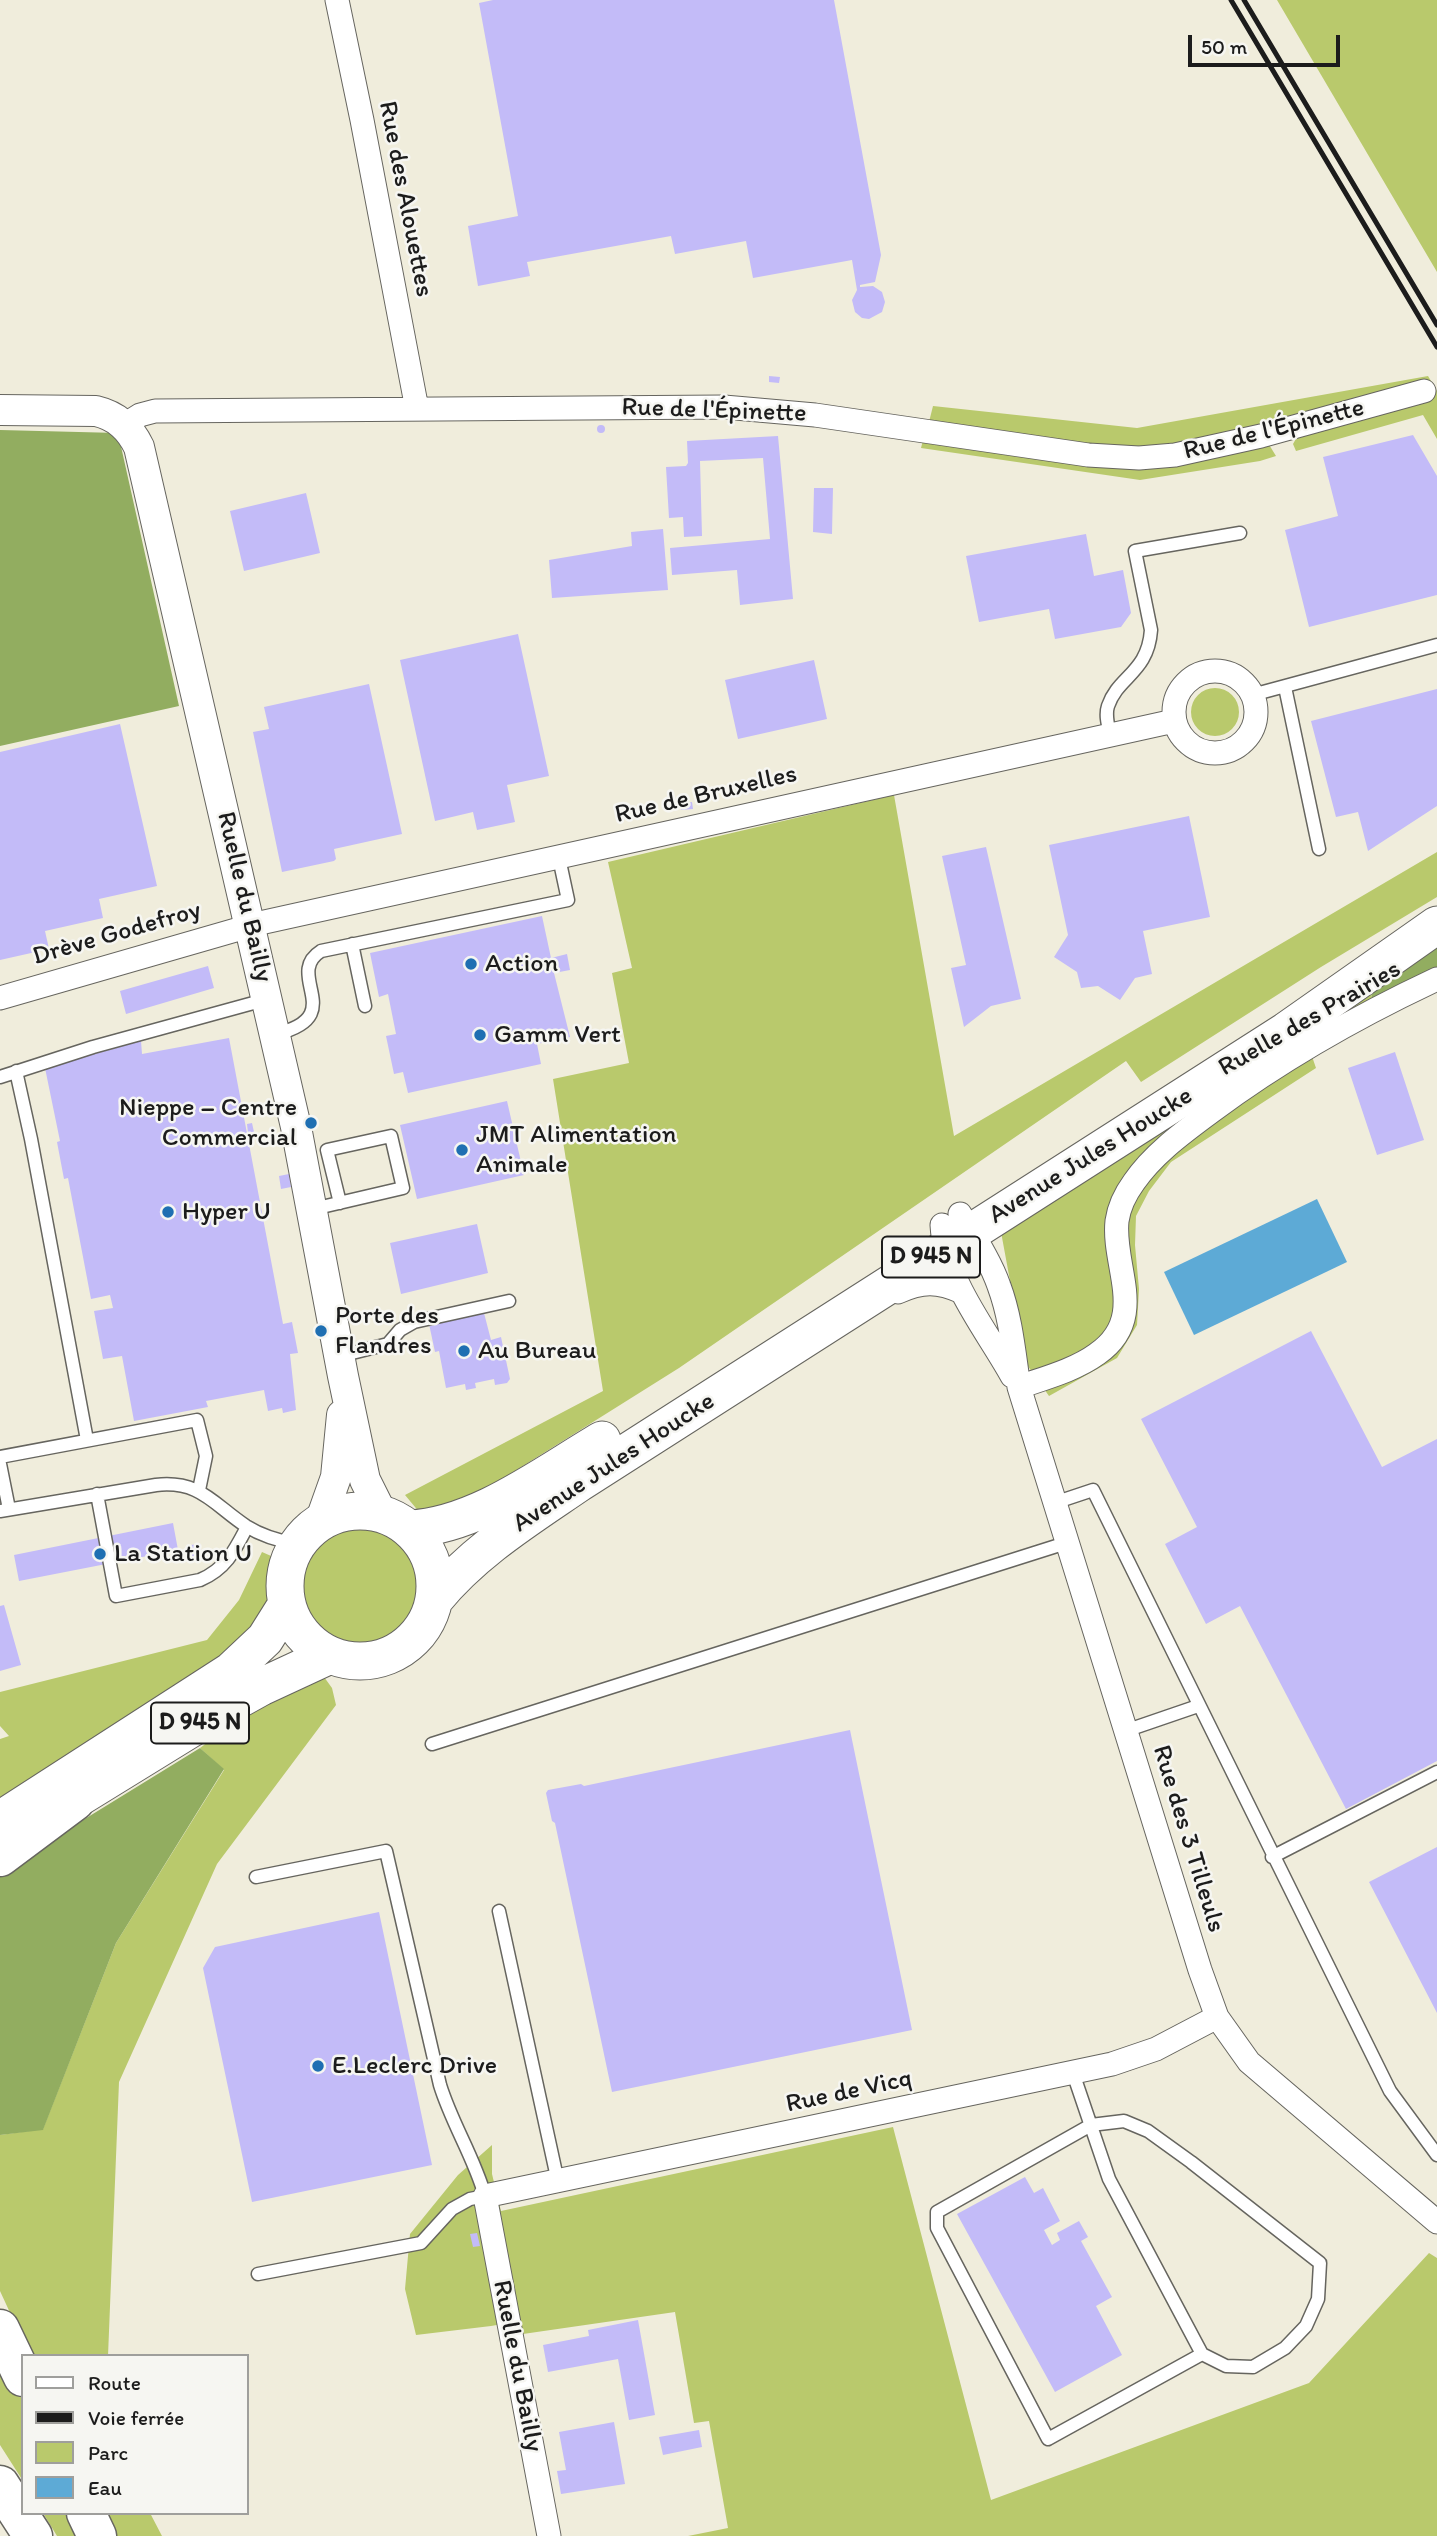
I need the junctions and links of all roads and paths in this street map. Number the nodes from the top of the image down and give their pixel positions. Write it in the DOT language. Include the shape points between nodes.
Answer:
graph roads {
  1 [pos="337,0"];
  2 [pos="1424,391"];
  3 [pos="417,409"];
  4 [pos="0,410"];
  5 [pos="124,425"];
  6 [pos="1240,533"];
  7 [pos="1437,645"];
  8 [pos="1285,687"];
  9 [pos="1252,695"];
  10 [pos="1174,721"];
  11 [pos="1110,734"];
  12 [pos="1319,849"];
  13 [pos="559,858"];
  14 [pos="1437,912"];
  15 [pos="250,925"];
  16 [pos="1437,925"];
  17 [pos="352,944"];
  18 [pos="1437,979"];
  19 [pos="0,998"];
  20 [pos="268,999"];
  21 [pos="365,1006"];
  22 [pos="276,1034"];
  23 [pos="16,1071"];
  24 [pos="0,1077"];
  25 [pos="326,1206"];
  26 [pos="955,1230"];
  27 [pos="962,1292"];
  28 [pos="509,1301"];
  29 [pos="805,1338"];
  30 [pos="341,1366"];
  31 [pos="1019,1387"];
  32 [pos="87,1440"];
  33 [pos="0,1457"];
  34 [pos="0,1464"];
  35 [pos="199,1490"];
  36 [pos="96,1494"];
  37 [pos="1054,1503"];
  38 [pos="5,1510"];
  39 [pos="396,1522"];
  40 [pos="247,1527"];
  41 [pos="309,1533"];
  42 [pos="1066,1544"];
  43 [pos="434,1600"];
  44 [pos="287,1604"];
  45 [pos="330,1655"];
  46 [pos="1198,1706"];
  47 [pos="1125,1731"];
  48 [pos="432,1744"];
  49 [pos="1437,1772"];
  50 [pos="75,1801"];
  51 [pos="1,1825"];
  52 [pos="0,1857"];
  53 [pos="1272,1857"];
  54 [pos="256,1877"];
  55 [pos="499,1911"];
  56 [pos="1217,2017"];
  57 [pos="1073,2073"];
  58 [pos="1091,2125"];
  59 [pos="1437,2155"];
  60 [pos="558,2182"];
  61 [pos="485,2196"];
  62 [pos="1437,2222"];
  63 [pos="258,2274"];
  64 [pos="0,2329"];
  65 [pos="1202,2354"];
  66 [pos="21,2373"];
  67 [pos="0,2485"];
  68 [pos="87,2515"];
  69 [pos="33,2536"];
  70 [pos="97,2536"];
  71 [pos="549,2536"];
  1 -- 3 [label="street, Rue des Alouettes"];
  2 -- 3 [label="street, Rue de l'Épinette" via="1209,448 1123,458 749,408"];
  3 -- 5 [label="street, Rue de l'Épinette" via="155,411"];
  4 -- 5 [label="street" via="96,411"];
  5 -- 15 [label="street, Ruelle du Bailly" via="142,457"];
  6 -- 11 [label="lane" via="1135,551 1150,641 1136,670 1109,703"];
  7 -- 8 [label="lane"];
  8 -- 9 [label="lane"];
  8 -- 12 [label="lane"];
  9 -- 10 [label="street" via="1231,675 1202,673 1179,692"];
  9 -- 10 [label="street" via="1253,727 1231,750 1208,753 1192,747"];
  10 -- 11 [label="street, Rue de Bruxelles"];
  11 -- 13 [label="street, Rue de Bruxelles"];
  13 -- 15 [label="street, Rue de Bruxelles"];
  13 -- 17 [label="lane" via="568,900"];
  14 -- 26 [label="main road, Avenue Jules Houcke / D 945 N"];
  15 -- 19 [label="street, Drève Godefroy"];
  15 -- 20 [label="street, Ruelle du Bailly"];
  16 -- 26 [label="main road, Avenue Jules Houcke / D 945 N" via="1286,1031"];
  17 -- 21 [label="lane"];
  17 -- 22 [label="lane" via="321,951 311,960 309,1017 294,1029"];
  18 -- 31 [label="street, Ruelle des Prairies" via="1281,1063 1158,1155 1119,1210 1125,1299 1118,1330 1106,1348 1086,1361"];
  20 -- 22 [label="street, Ruelle du Bailly"];
  20 -- 23 [label="lane"];
  22 -- 25 [label="street, Ruelle du Bailly"];
  23 -- 24 [label="lane"];
  23 -- 32 [label="lane"];
  25 -- 25 [label="lane" via="403,1188 391,1136 327,1150"];
  25 -- 30 [label="street, Ruelle du Bailly"];
  26 -- 27 [label="street, Rue des 3 Tilleuls"];
  26 -- 29 [label="main road, Avenue Jules Houcke / D 945 N"];
  26 -- 31 [label="street, Rue des 3 Tilleuls" via="987,1258 1000,1287"];
  26 -- 39 [label="main road, Avenue Jules Houcke / D 945 N" via="503,1498 449,1524"];
  27 -- 29 [label="street" via="937,1282 917,1284"];
  27 -- 31 [label="street, Rue des 3 Tilleuls"];
  28 -- 30 [label="lane" via="414,1322 400,1329 388,1344"];
  29 -- 43 [label="main road, Avenue Jules Houcke / D 945 N" via="512,1529 459,1571"];
  30 -- 39 [label="street, Ruelle du Bailly" via="365,1480"];
  30 -- 41 [label="street, Ruelle du Bailly" via="338,1465 332,1492"];
  31 -- 37 [label="street, Rue des 3 Tilleuls"];
  32 -- 33 [label="lane"];
  32 -- 35 [label="lane" via="197,1420 206,1456"];
  34 -- 38 [label="lane"];
  35 -- 36 [label="lane" via="168,1483"];
  35 -- 40 [label="lane"];
  36 -- 38 [label="lane"];
  36 -- 40 [label="lane" via="116,1596 211,1576 227,1562"];
  37 -- 42 [label="street, Rue des 3 Tilleuls"];
  37 -- 46 [label="lane" via="1093,1490"];
  39 -- 41 [label="main road" via="355,1511 337,1514"];
  39 -- 43 [label="main road" via="422,1543 431,1561"];
  40 -- 41 [label="lane" via="267,1537"];
  41 -- 44 [label="main road" via="285,1573"];
  42 -- 47 [label="street, Rue des 3 Tilleuls"];
  42 -- 48 [label="lane"];
  43 -- 45 [label="main road" via="421,1630 396,1652 363,1661"];
  44 -- 45 [label="main road" via="303,1635"];
  44 -- 51 [label="main road, D 945 N" via="265,1639 232,1671"];
  45 -- 50 [label="main road, D 945 N" via="243,1697"];
  46 -- 47 [label="lane"];
  46 -- 53 [label="lane"];
  47 -- 56 [label="street, Rue des 3 Tilleuls"];
  49 -- 53 [label="lane"];
  50 -- 51 [label="main road, D 945 N"];
  50 -- 52 [label="highway"];
  53 -- 59 [label="lane" via="1390,2091"];
  54 -- 61 [label="lane" via="386,1851 445,2101 478,2170"];
  55 -- 60 [label="lane"];
  56 -- 57 [label="street, Rue de Vicq" via="1144,2055"];
  56 -- 62 [label="street, Rue des 3 Tilleuls" via="1263,2076"];
  57 -- 58 [label="lane"];
  57 -- 60 [label="street, Rue de Vicq"];
  58 -- 65 [label="lane" via="1109,2179"];
  58 -- 65 [label="lane" via="1124,2121 1148,2132 1320,2263 1318,2299 1306,2326 1285,2348 1252,2367 1226,2366"];
  58 -- 65 [label="lane" via="937,2211 937,2228 1048,2439"];
  60 -- 61 [label="street, Rue de Vicq"];
  61 -- 63 [label="lane" via="452,2209 421,2243"];
  61 -- 71 [label="street, Ruelle du Bailly"];
  64 -- 66 [label="highway"];
  67 -- 69 [label="highway"];
  68 -- 70 [label="highway"];
}
